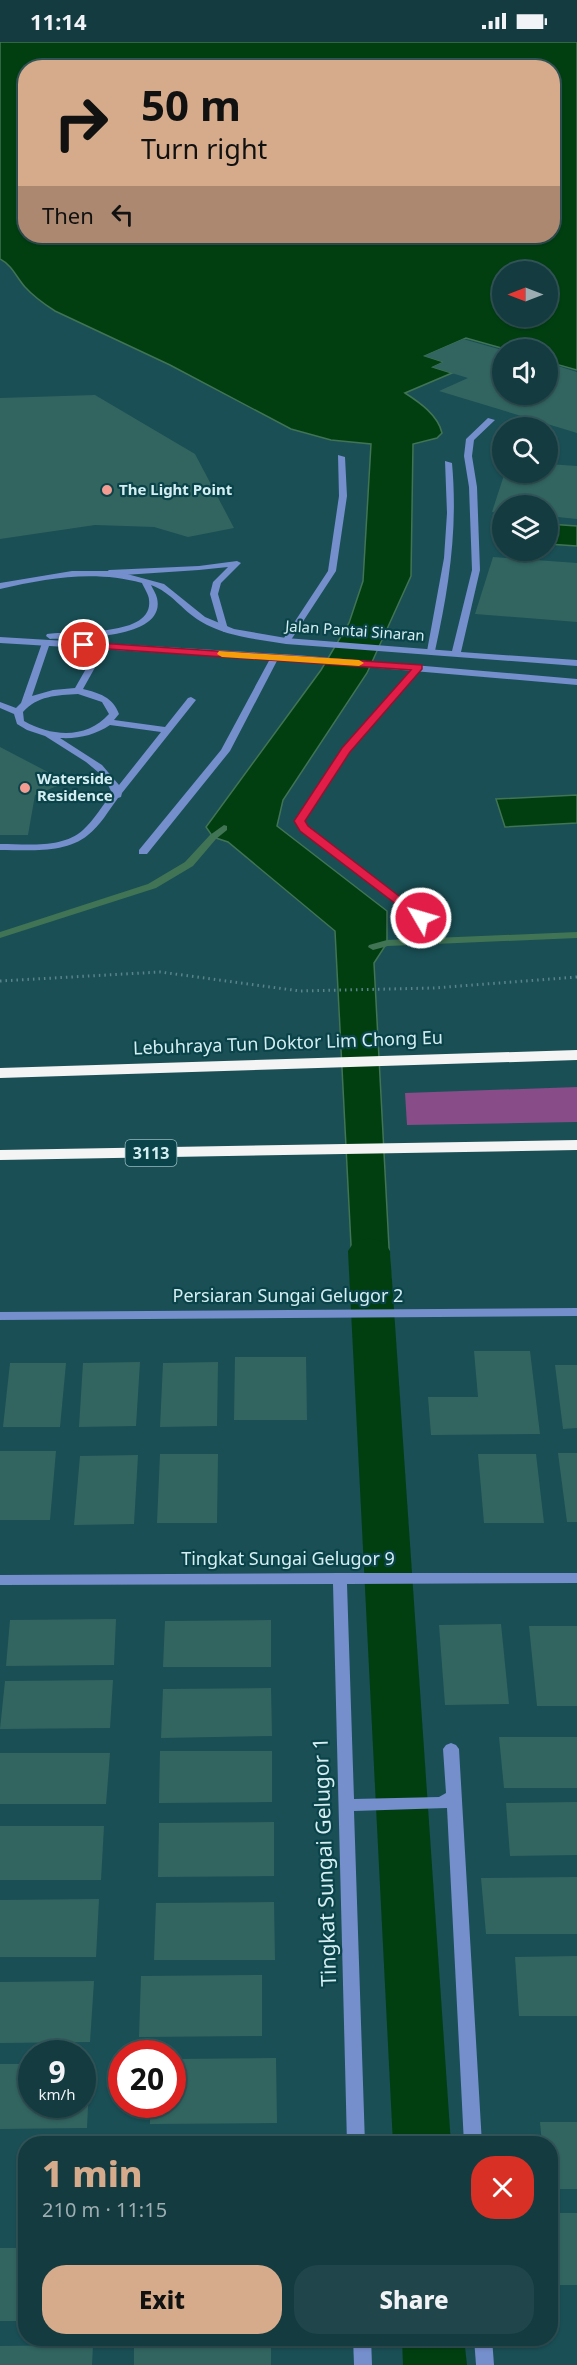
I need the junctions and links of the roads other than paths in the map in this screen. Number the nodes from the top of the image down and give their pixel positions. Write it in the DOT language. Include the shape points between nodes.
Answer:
graph roads {
  1 [pos="491,420"];
  2 [pos="341,457"];
  3 [pos="448,463"];
  4 [pos="109,573"];
  5 [pos="146,581"];
  6 [pos="0,586"];
  7 [pos="224,629"];
  8 [pos="0,640"];
  9 [pos="286,641"];
  10 [pos="46,643"];
  11 [pos="103,646"];
  12 [pos="431,651"];
  13 [pos="456,652"];
  14 [pos="275,657"];
  15 [pos="577,663"];
  16 [pos="418,667"];
  17 [pos="577,682"];
  18 [pos="78,691"];
  19 [pos="191,700"];
  20 [pos="25,703"];
  21 [pos="0,705"];
  22 [pos="18,712"];
  23 [pos="109,722"];
  24 [pos="168,730"];
  25 [pos="48,735"];
  26 [pos="118,795"];
  27 [pos="0,847"];
  28 [pos="143,852"];
  29 [pos="421,918"];
  30 [pos="577,1055"];
  31 [pos="0,1073"];
  32 [pos="577,1145"];
  33 [pos="0,1155"];
  34 [pos="577,1312"];
  35 [pos="0,1316"];
  36 [pos="340,1578"];
  37 [pos="577,1578"];
  38 [pos="0,1580"];
  39 [pos="451,1749"];
  40 [pos="448,1800"];
  41 [pos="346,1805"];
  42 [pos="356,2136"];
  43 [pos="472,2136"];
  44 [pos="362,2346"];
  45 [pos="484,2346"];
  46 [pos="363,2365"];
  47 [pos="485,2365"];
  1 -- 13 [label="street" via="470,439 476,570"];
  2 -- 9 [label="street" via="343,496 332,571"];
  3 -- 12 [label="street" via="451,549"];
  4 -- 5 [label="street, Jalan Pantai Sinaran"];
  4 -- 6 [label="street, Jalan Pantai Sinaran" via="61,574"];
  4 -- 7 [label="street" via="237,563 217,582 214,594"];
  5 -- 7 [label="street, Jalan Pantai Sinaran" via="162,586 203,620"];
  5 -- 8 [label="street, Jalan Pantai Sinaran" via="153,593 153,612 128,628 108,634"];
  7 -- 9 [label="street, Jalan Pantai Sinaran"];
  8 -- 10 [label="street, Jalan Pantai Sinaran"];
  9 -- 12 [label="street, Jalan Pantai Sinaran"];
  10 -- 11 [label="street, Jalan Pantai Sinaran"];
  10 -- 20 [label="street"];
  11 -- 14 [label="street, Jalan Pantai Sinaran"];
  11 -- 18 [label="street"];
  12 -- 13 [label="street, Jalan Pantai Sinaran"];
  13 -- 15 [label="street, Jalan Pantai Sinaran"];
  14 -- 16 [label="street, Jalan Pantai Sinaran"];
  14 -- 28 [label="street" via="225,751"];
  16 -- 17 [label="street, Jalan Pantai Sinaran"];
  16 -- 29 [label="street" via="346,750 300,821 303,828"];
  18 -- 20 [label="street" via="39,696"];
  18 -- 23 [label="street" via="105,699 114,714"];
  19 -- 24 [label="street"];
  20 -- 22 [label="street"];
  21 -- 22 [label="street"];
  22 -- 25 [label="street" via="20,722"];
  23 -- 24 [label="street"];
  23 -- 25 [label="street" via="83,734"];
  24 -- 26 [label="street"];
  25 -- 26 [label="street" via="104,770 115,783"];
  26 -- 27 [label="street" via="77,839 53,845"];
  30 -- 31 [label="highway, Lebuhraya Tun Doktor Lim Chong Eu"];
  32 -- 33 [label="highway, 3113"];
  34 -- 35 [label="street, Persiaran Sungai Gelugor 2"];
  36 -- 37 [label="street, Tingkat Sungai Gelugor 9"];
  36 -- 38 [label="street, Tingkat Sungai Gelugor 9"];
  36 -- 41 [label="street, Tingkat Sungai Gelugor 1"];
  39 -- 40 [label="street"];
  40 -- 41 [label="street"];
  40 -- 43 [label="street"];
  41 -- 42 [label="street, Tingkat Sungai Gelugor 1"];
  44 -- 46 [label="street"];
  45 -- 47 [label="street"];
}
